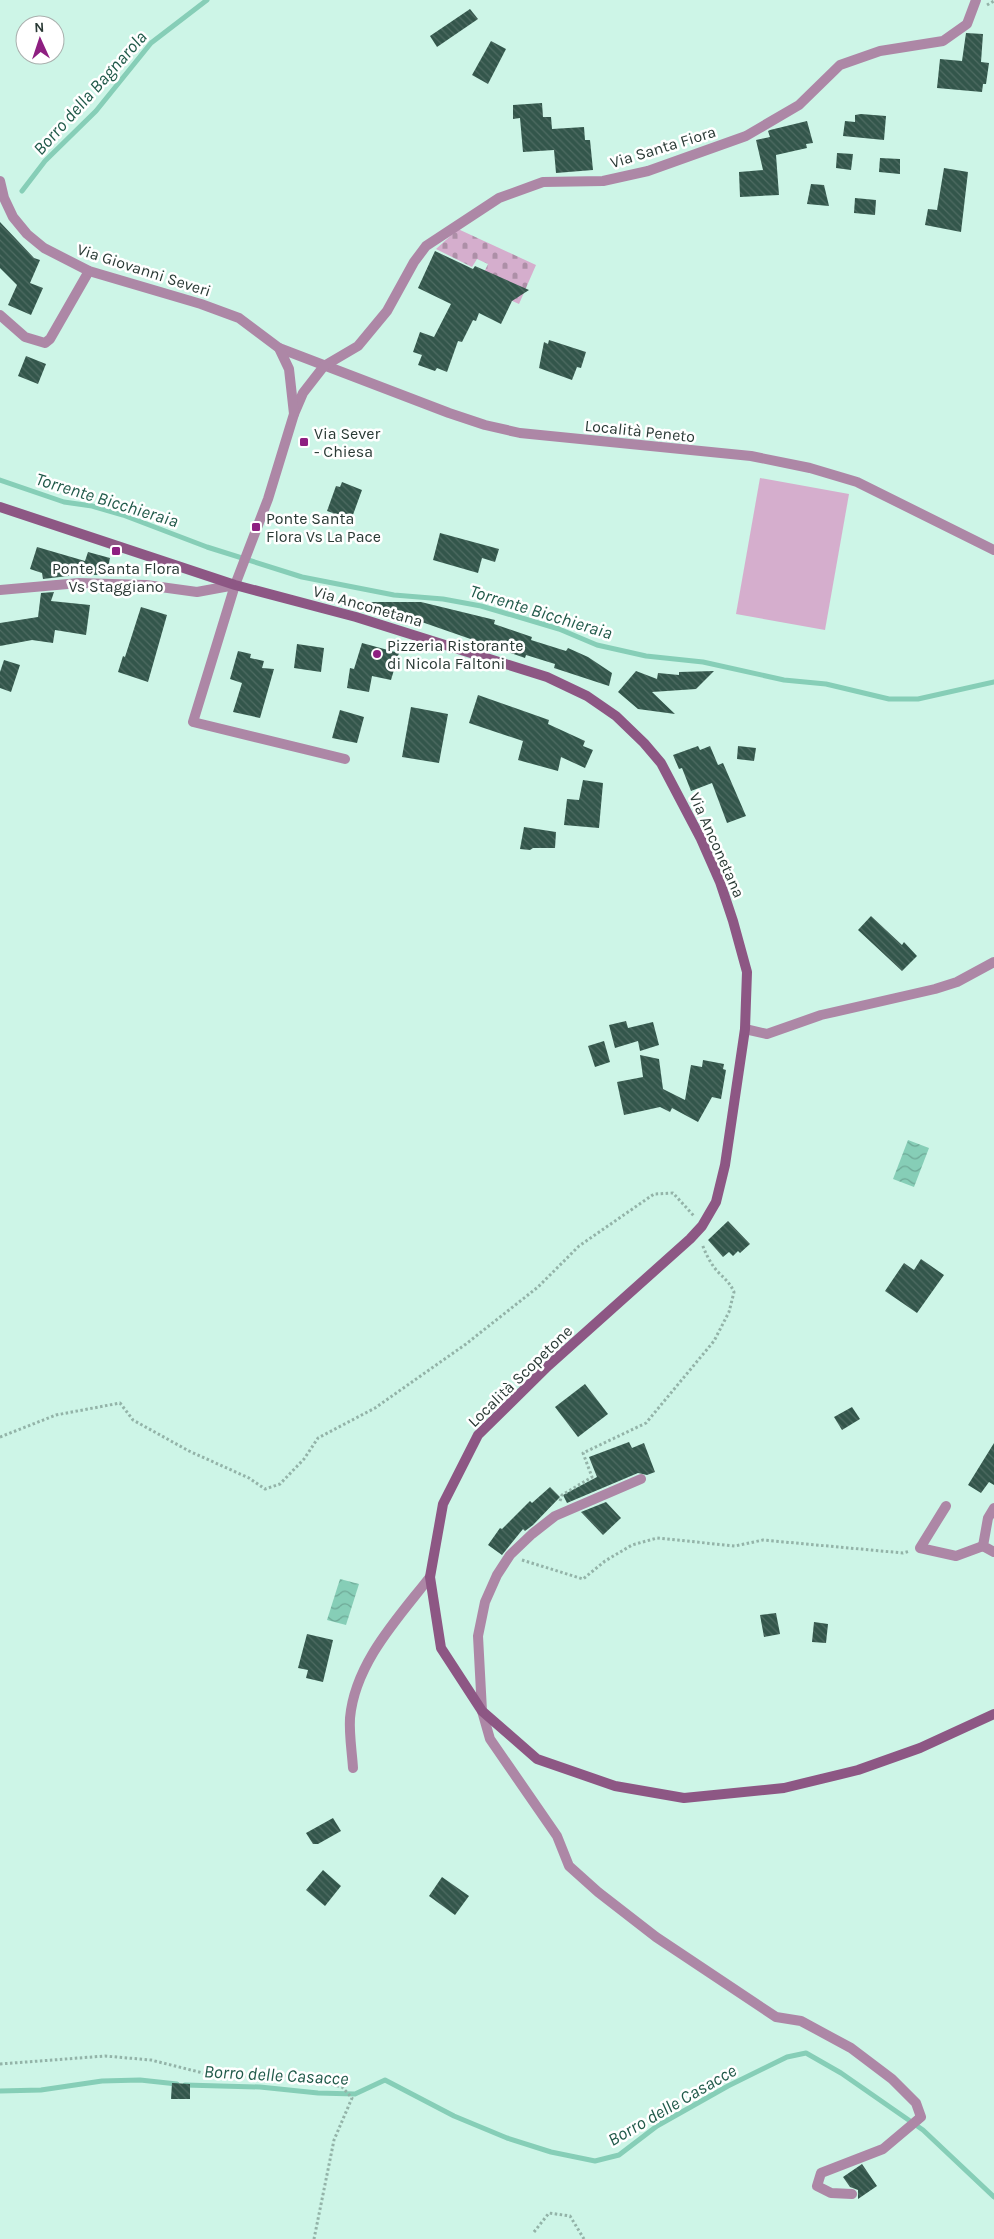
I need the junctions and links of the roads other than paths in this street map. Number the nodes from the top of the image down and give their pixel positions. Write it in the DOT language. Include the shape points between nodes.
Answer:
graph roads {
  1 [pos="976,0"];
  2 [pos="0,181"];
  3 [pos="2,198"];
  4 [pos="89,271"];
  5 [pos="0,315"];
  6 [pos="279,348"];
  7 [pos="324,366"];
  8 [pos="294,414"];
  9 [pos="0,507"];
  10 [pos="994,550"];
  11 [pos="235,584"];
  12 [pos="0,590"];
  13 [pos="345,759"];
  14 [pos="994,962"];
  15 [pos="745,1029"];
  16 [pos="641,1479"];
  17 [pos="946,1506"];
  18 [pos="994,1508"];
  19 [pos="983,1546"];
  20 [pos="994,1552"];
  21 [pos="430,1577"];
  22 [pos="482,1711"];
  23 [pos="994,1714"];
  24 [pos="353,1768"];
  25 [pos="852,2194"];
  1 -- 7 [label="street, Via Santa Fiora" via="967,24 943,41 880,51 840,65 799,105 746,136 648,171 603,182 543,182 499,198 426,246 387,311 358,346"];
  2 -- 3 [label="street, Via Giovanni Severi"];
  3 -- 4 [label="street, Via Giovanni Severi" via="27,234 44,248"];
  4 -- 5 [label="street" via="45,343 25,337"];
  4 -- 6 [label="street, Via Giovanni Severi" via="239,318"];
  6 -- 7 [label="street, Località Peneto"];
  6 -- 8 [label="street" via="289,369"];
  7 -- 8 [label="street" via="303,393"];
  7 -- 10 [label="street, Località Peneto" via="449,413 520,433 751,456 810,468 857,482"];
  8 -- 11 [label="street" via="268,498"];
  9 -- 11 [label="main road, Via Anconetana"];
  11 -- 12 [label="street" via="197,592 146,585 80,584"];
  11 -- 13 [label="street" via="193,722"];
  11 -- 15 [label="main road, Via Anconetana" via="356,617 547,678 587,696 616,716 661,763 720,882 747,972"];
  14 -- 15 [label="street" via="958,982 829,1013 767,1034"];
  15 -- 21 [label="main road, Località Scopetone" via="725,1165 716,1202 700,1229 548,1366 478,1435 443,1504"];
  16 -- 22 [label="street" via="555,1516 510,1555 485,1602 478,1636"];
  17 -- 19 [label="street" via="920,1548 956,1556"];
  18 -- 19 [label="street" via="988,1518"];
  19 -- 20 [label="street"];
  21 -- 22 [label="main road, Località Scopetone" via="441,1648"];
  21 -- 24 [label="street" via="382,1640 360,1678 350,1718"];
  22 -- 23 [label="main road, Località Scopetone" via="537,1759 615,1786 684,1798 784,1788 858,1770 920,1748"];
  22 -- 25 [label="street" via="490,1739 557,1836 569,1866 656,1937 776,2017 801,2021 851,2048 892,2079 916,2103 920,2117 883,2149 821,2173 817,2186 831,2193"];
}
